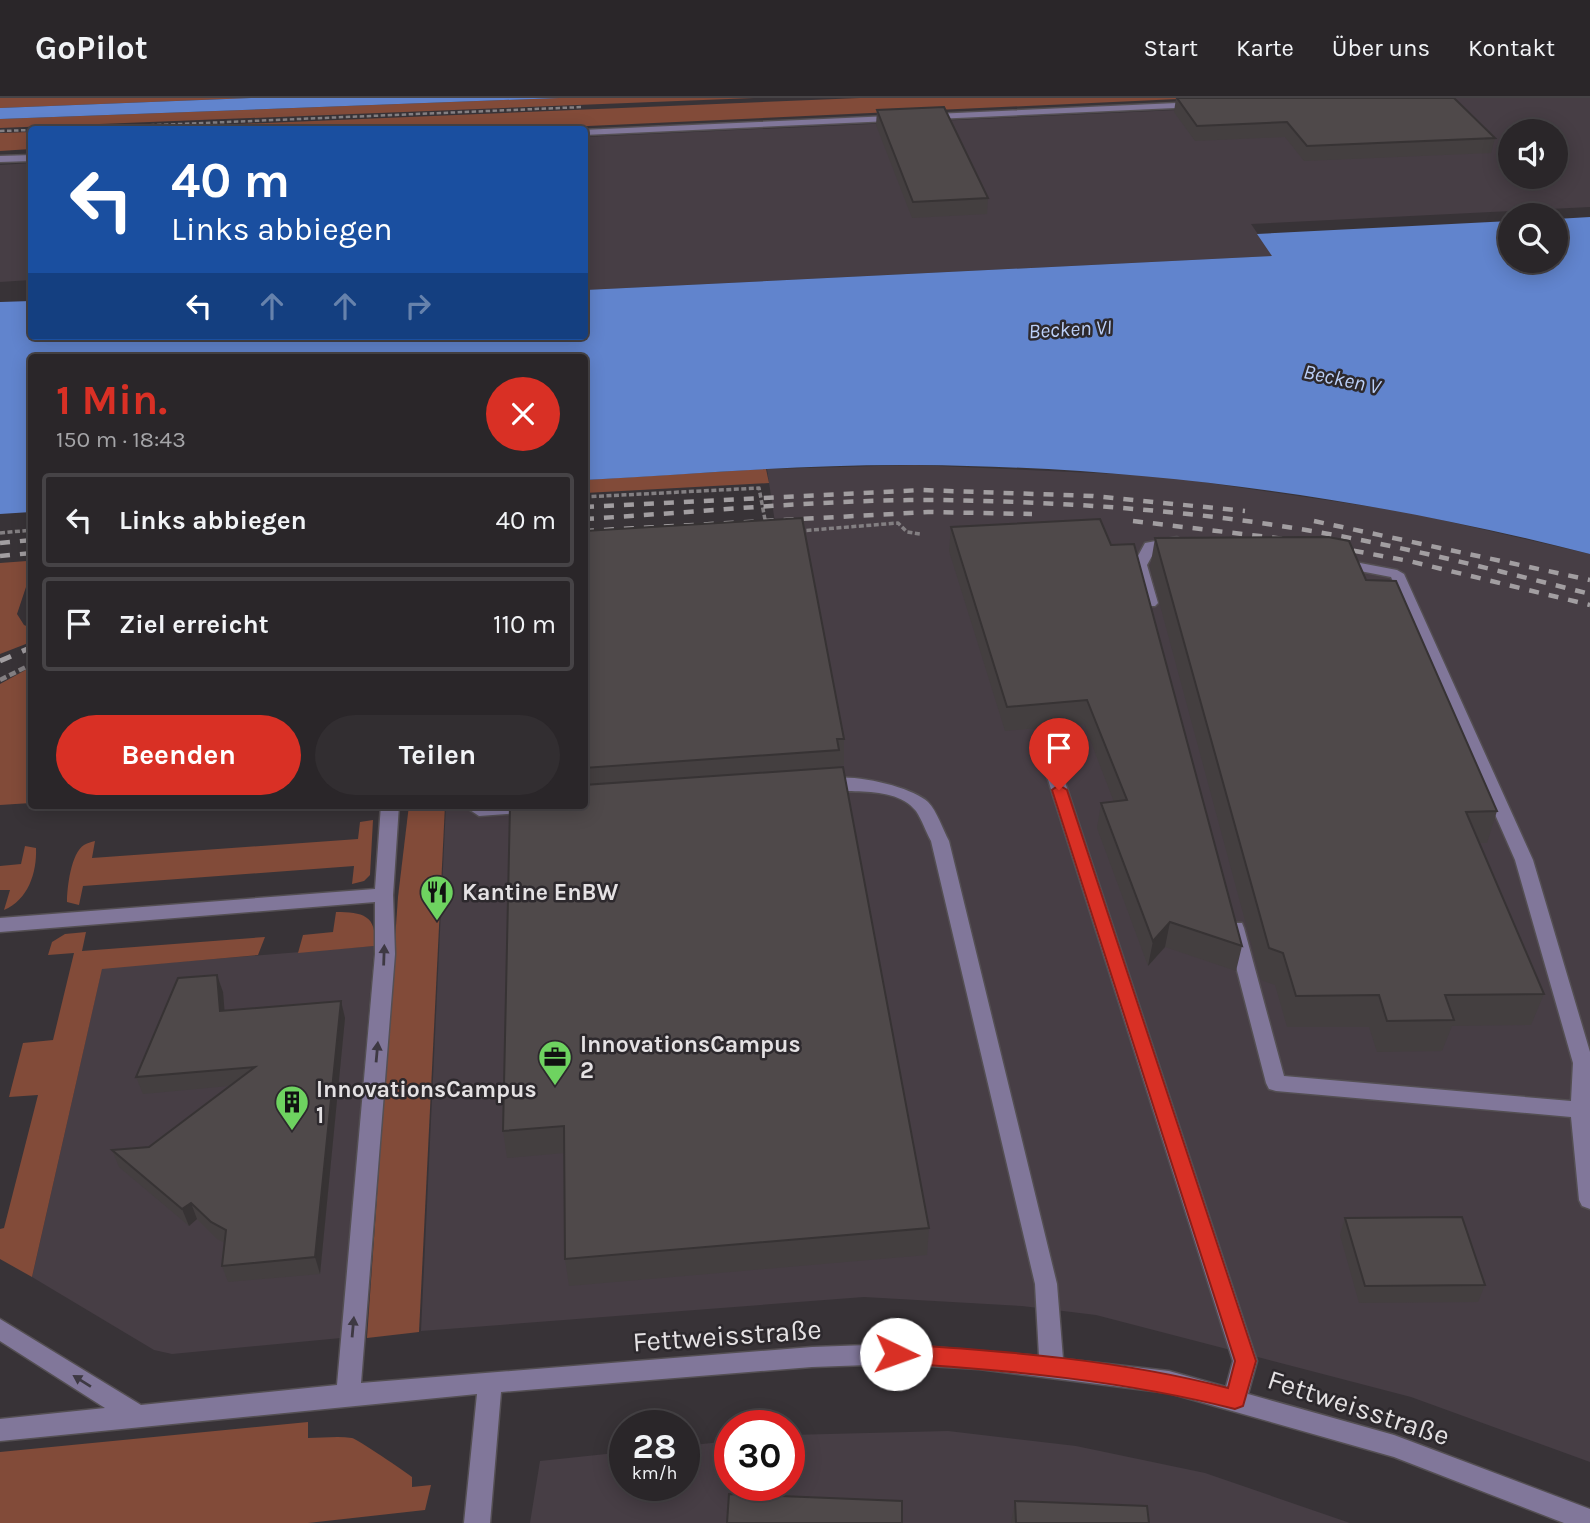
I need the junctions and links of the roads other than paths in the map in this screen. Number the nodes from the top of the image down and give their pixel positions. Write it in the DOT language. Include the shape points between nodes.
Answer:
graph roads {
  1 [pos="1213,104"];
  2 [pos="588,132"];
  3 [pos="28,158"];
  4 [pos="0,159"];
  5 [pos="1196,542"];
  6 [pos="1318,559"];
  7 [pos="1154,618"];
  8 [pos="1051,764"];
  9 [pos="806,787"];
  10 [pos="390,809"];
  11 [pos="494,809"];
  12 [pos="480,810"];
  13 [pos="384,895"];
  14 [pos="1230,911"];
  15 [pos="0,925"];
  16 [pos="1581,1111"];
  17 [pos="1590,1200"];
  18 [pos="0,1329"];
  19 [pos="1052,1368"];
  20 [pos="489,1384"];
  21 [pos="348,1395"];
  22 [pos="1235,1399"];
  23 [pos="140,1417"];
  24 [pos="0,1430"];
  25 [pos="1590,1521"];
  26 [pos="477,1523"];
  1 -- 2 [label="street"];
  3 -- 4 [label="street"];
  5 -- 7 [label="street" via="1182,540 1150,547 1140,565"];
  6 -- 16 [label="street" via="1397,574 1524,859 1583,1063"];
  8 -- 22 [label="street" via="1245,1361"];
  9 -- 19 [label="street" via="861,784 894,790 922,806 940,841 1046,1283"];
  10 -- 13 [label="street"];
  11 -- 12 [label="street"];
  13 -- 15 [label="street"];
  21 -- 13 [label="street, one-way" via="385,954"];
  14 -- 16 [label="street" via="1276,1083"];
  16 -- 17 [label="street"];
  23 -- 18 [label="street, one-way"];
  19 -- 20 [label="street, Fettweisstraße" via="896,1354"];
  19 -- 22 [label="street, Fettweisstraße" via="1169,1382"];
  20 -- 21 [label="street, Fettweisstraße"];
  20 -- 26 [label="street"];
  21 -- 23 [label="street, Fettweisstraße"];
  22 -- 25 [label="street, Fettweisstraße" via="1394,1446"];
  23 -- 24 [label="street, Fettweisstraße"];
}
